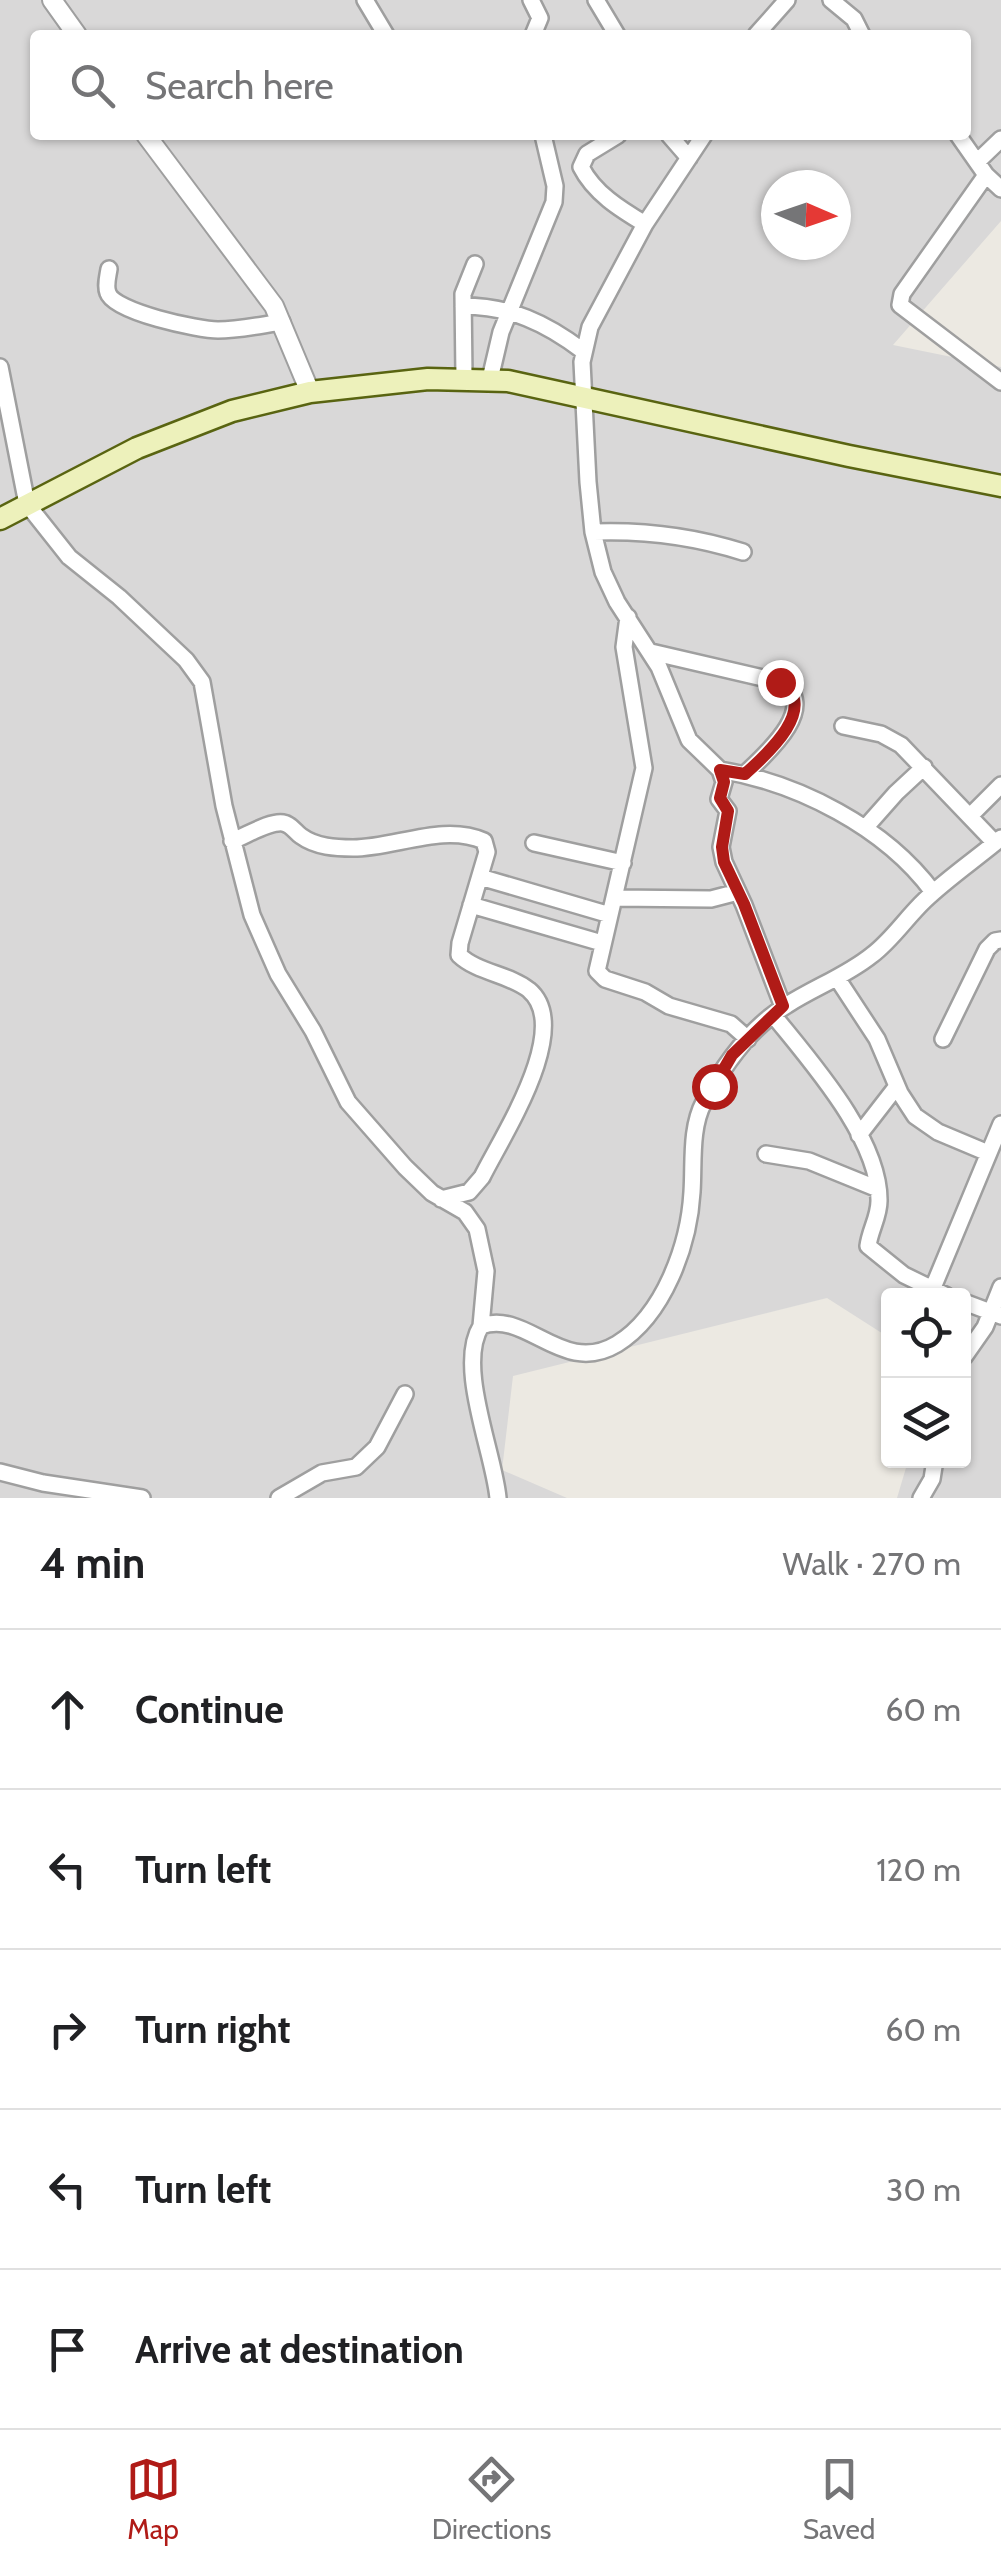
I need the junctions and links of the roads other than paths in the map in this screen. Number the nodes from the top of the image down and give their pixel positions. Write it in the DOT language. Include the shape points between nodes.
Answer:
graph roads {
  1 [pos="52,0"];
  2 [pos="365,0"];
  3 [pos="531,0"];
  4 [pos="596,0"];
  5 [pos="787,0"];
  6 [pos="831,0"];
  7 [pos="73,30"];
  8 [pos="383,30"];
  9 [pos="534,30"];
  10 [pos="614,30"];
  11 [pos="760,30"];
  12 [pos="860,30"];
  13 [pos="1001,138"];
  14 [pos="150,140"];
  15 [pos="544,140"];
  16 [pos="610,140"];
  17 [pos="673,140"];
  18 [pos="701,140"];
  19 [pos="962,140"];
  20 [pos="689,158"];
  21 [pos="982,168"];
  22 [pos="1001,189"];
  23 [pos="644,224"];
  24 [pos="475,264"];
  25 [pos="108,269"];
  26 [pos="462,306"];
  27 [pos="509,312"];
  28 [pos="282,322"];
  29 [pos="583,351"];
  30 [pos="0,367"];
  31 [pos="464,378"];
  32 [pos="490,379"];
  33 [pos="1001,382"];
  34 [pos="310,392"];
  35 [pos="584,398"];
  36 [pos="1001,486"];
  37 [pos="27,504"];
  38 [pos="0,519"];
  39 [pos="594,532"];
  40 [pos="743,552"];
  41 [pos="628,617"];
  42 [pos="651,652"];
  43 [pos="842,726"];
  44 [pos="924,767"];
  45 [pos="720,770"];
  46 [pos="745,774"];
  47 [pos="1001,785"];
  48 [pos="970,815"];
  49 [pos="865,828"];
  50 [pos="998,840"];
  51 [pos="232,842"];
  52 [pos="534,843"];
  53 [pos="623,863"];
  54 [pos="480,877"];
  55 [pos="738,892"];
  56 [pos="934,892"];
  57 [pos="614,898"];
  58 [pos="471,906"];
  59 [pos="610,915"];
  60 [pos="1001,940"];
  61 [pos="602,944"];
  62 [pos="837,978"];
  63 [pos="778,1011"];
  64 [pos="943,1039"];
  65 [pos="748,1040"];
  66 [pos="898,1086"];
  67 [pos="1001,1124"];
  68 [pos="859,1135"];
  69 [pos="988,1153"];
  70 [pos="766,1154"];
  71 [pos="878,1189"];
  72 [pos="441,1199"];
  73 [pos="1001,1287"];
  74 [pos="929,1288"];
  75 [pos="942,1288"];
  76 [pos="971,1305"];
  77 [pos="997,1314"];
  78 [pos="481,1326"];
  79 [pos="971,1348"];
  80 [pos="405,1394"];
  81 [pos="934,1468"];
  82 [pos="0,1472"];
  83 [pos="142,1498"];
  84 [pos="279,1498"];
  85 [pos="498,1498"];
  86 [pos="921,1498"];
  1 -- 7 [label="street"];
  2 -- 8 [label="street"];
  3 -- 9 [label="street" via="540,18"];
  4 -- 10 [label="street"];
  5 -- 11 [label="street"];
  6 -- 12 [label="street"];
  13 -- 21 [label="street"];
  14 -- 28 [label="street"];
  15 -- 27 [label="street" via="554,202"];
  16 -- 23 [label="street" via="587,154 581,167 613,204"];
  17 -- 20 [label="street"];
  18 -- 20 [label="street"];
  19 -- 21 [label="street"];
  20 -- 23 [label="street"];
  21 -- 22 [label="street"];
  21 -- 33 [label="street" via="900,304"];
  23 -- 29 [label="street"];
  24 -- 26 [label="street"];
  25 -- 28 [label="street" via="108,292 117,304 198,330"];
  26 -- 27 [label="street"];
  26 -- 31 [label="street"];
  27 -- 29 [label="street" via="548,326"];
  27 -- 32 [label="street"];
  28 -- 34 [label="street"];
  29 -- 35 [label="street"];
  30 -- 37 [label="street"];
  31 -- 32 [label="main road"];
  31 -- 34 [label="main road"];
  32 -- 35 [label="main road"];
  34 -- 37 [label="main road" via="191,424"];
  35 -- 36 [label="main road"];
  35 -- 39 [label="street"];
  37 -- 38 [label="main road"];
  37 -- 51 [label="street" via="69,557 195,670 206,696"];
  39 -- 40 [label="street" via="657,532"];
  39 -- 41 [label="street" via="603,572"];
  41 -- 42 [label="street"];
  41 -- 53 [label="street" via="624,647 644,768"];
  42 -- 45 [label="street" via="690,740"];
  42 -- 46 [label="street" via="789,689 794,706 788,728"];
  43 -- 44 [label="street" via="890,738"];
  44 -- 48 [label="street"];
  44 -- 49 [label="street"];
  45 -- 46 [label="street"];
  45 -- 55 [label="street" via="720,798 728,811 722,854"];
  46 -- 49 [label="street"];
  47 -- 48 [label="street"];
  48 -- 50 [label="street"];
  49 -- 56 [label="street"];
  50 -- 56 [label="street"];
  51 -- 54 [label="street" via="278,822 334,847 472,837 486,846"];
  51 -- 72 [label="street" via="260,936 348,1102"];
  52 -- 53 [label="street"];
  53 -- 57 [label="street"];
  54 -- 58 [label="street"];
  54 -- 59 [label="street"];
  55 -- 57 [label="street" via="712,899"];
  55 -- 63 [label="street"];
  56 -- 62 [label="street" via="884,945"];
  57 -- 59 [label="street"];
  58 -- 61 [label="street"];
  58 -- 72 [label="street" via="459,955 528,990 540,1009 543,1039 537,1068 482,1177 469,1192"];
  59 -- 61 [label="street"];
  60 -- 64 [label="street" via="987,949"];
  61 -- 65 [label="street" via="600,976 731,1024"];
  62 -- 63 [label="street"];
  62 -- 66 [label="street" via="878,1039"];
  63 -- 65 [label="street"];
  63 -- 68 [label="street"];
  65 -- 78 [label="street" via="702,1106 686,1232 664,1288 636,1330 590,1354 499,1322"];
  66 -- 68 [label="street"];
  66 -- 69 [label="street" via="924,1125"];
  67 -- 69 [label="street"];
  68 -- 71 [label="street"];
  69 -- 75 [label="street"];
  70 -- 71 [label="street" via="808,1161"];
  71 -- 74 [label="street" via="868,1246"];
  72 -- 78 [label="street" via="471,1219 483,1248"];
  73 -- 77 [label="street"];
  76 -- 77 [label="street"];
  77 -- 79 [label="street"];
  78 -- 85 [label="street" via="474,1361 480,1424"];
  80 -- 84 [label="street" via="377,1448 356,1467 322,1473"];
  81 -- 86 [label="street"];
  82 -- 83 [label="street"];
}
